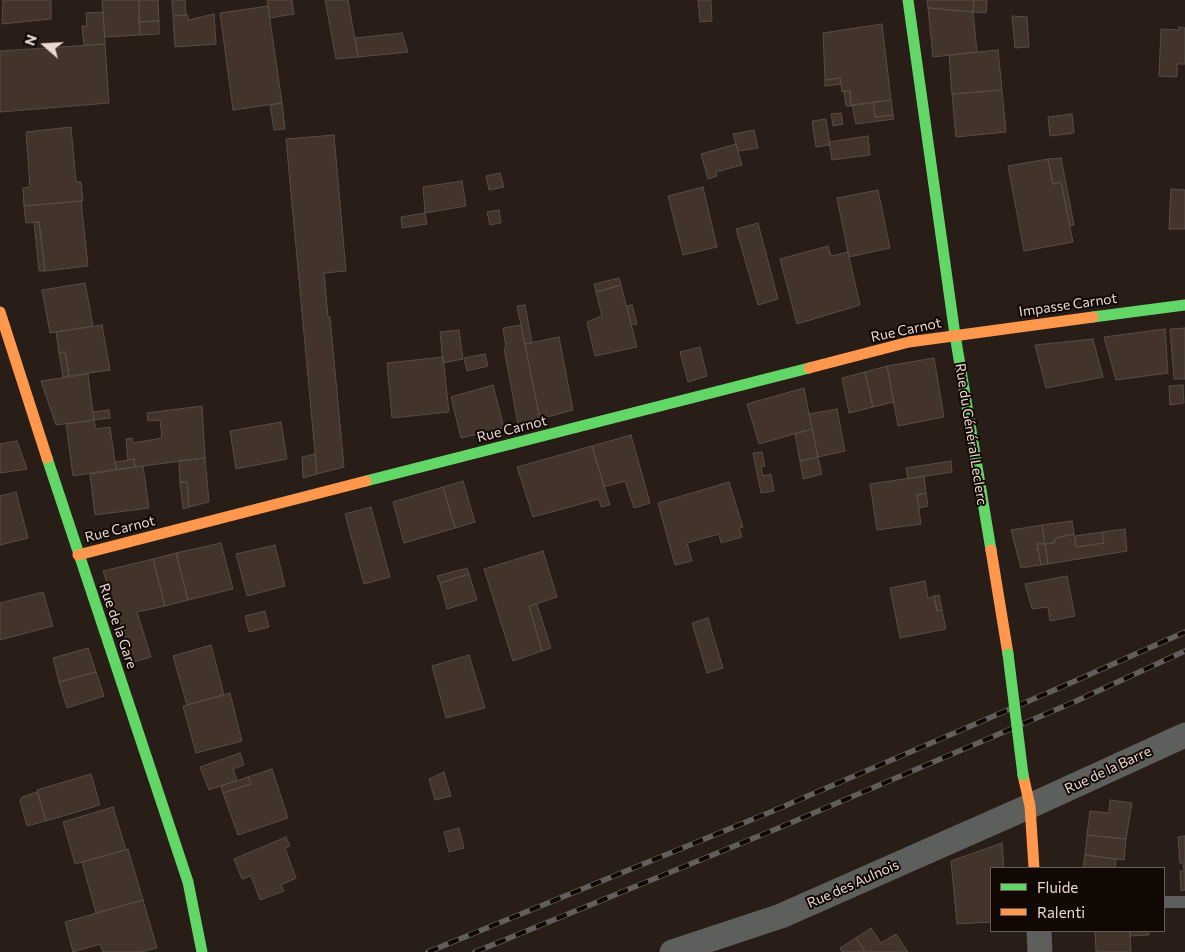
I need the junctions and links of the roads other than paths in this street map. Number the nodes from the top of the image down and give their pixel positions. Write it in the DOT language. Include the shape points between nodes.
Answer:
graph roads {
  1 [pos="908,0"];
  2 [pos="1185,305"];
  3 [pos="0,312"];
  4 [pos="955,335"];
  5 [pos="78,555"];
  6 [pos="1185,735"];
  7 [pos="1030,806"];
  8 [pos="1034,867"];
  9 [pos="1165,902"];
  10 [pos="1185,902"];
  11 [pos="1039,932"];
  12 [pos="202,952"];
  13 [pos="672,952"];
  14 [pos="1040,952"];
  1 -- 4 [label="street, Rue du Général Leclerc"];
  2 -- 4 [label="street, Impasse Carnot"];
  3 -- 5 [label="street, Rue de la Gare"];
  4 -- 5 [label="street, Rue Carnot" via="909,342"];
  4 -- 7 [label="street, Rue du Général Leclerc, bridge"];
  5 -- 12 [label="street, Rue de la Gare" via="188,882"];
  6 -- 7 [label="street, Rue de la Barre"];
  7 -- 8 [label="street, Rue du Général Leclerc"];
  7 -- 13 [label="street, Rue des Aulnois" via="781,916"];
  9 -- 10 [label="lane"];
  11 -- 14 [label="street"];
}
